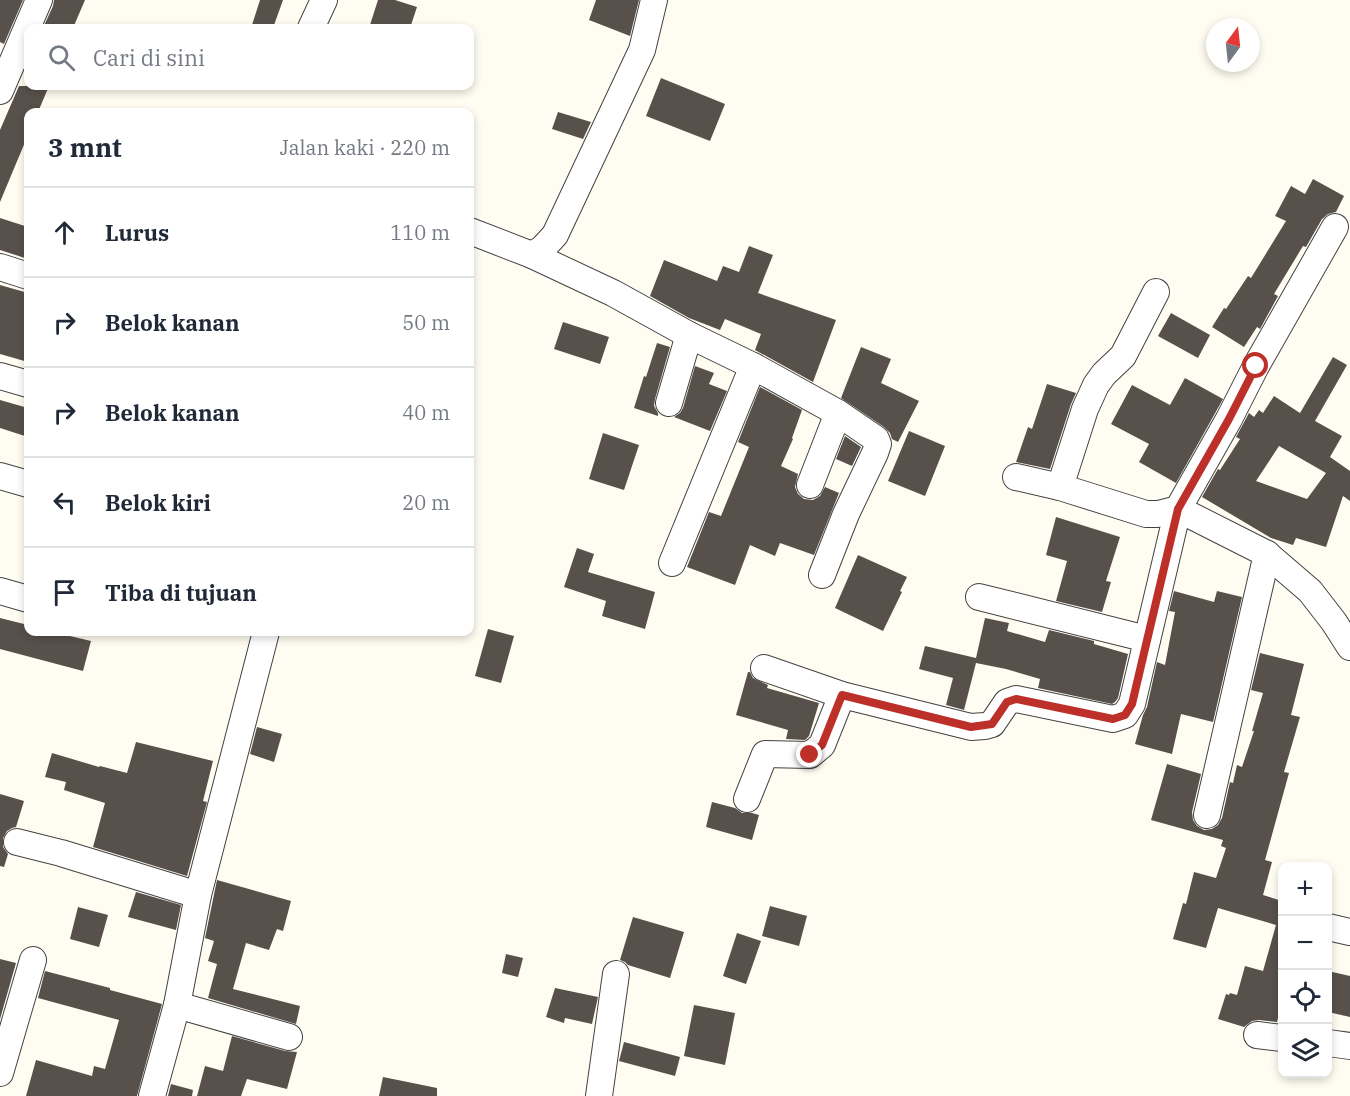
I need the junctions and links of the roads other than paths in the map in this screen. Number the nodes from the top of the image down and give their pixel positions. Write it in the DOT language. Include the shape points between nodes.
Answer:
graph roads {
  1 [pos="39,0"];
  2 [pos="324,0"];
  3 [pos="654,0"];
  4 [pos="29,24"];
  5 [pos="313,24"];
  6 [pos="24,35"];
  7 [pos="0,91"];
  8 [pos="1335,227"];
  9 [pos="474,233"];
  10 [pos="531,255"];
  11 [pos="0,267"];
  12 [pos="24,275"];
  13 [pos="1156,292"];
  14 [pos="689,335"];
  15 [pos="753,366"];
  16 [pos="0,376"];
  17 [pos="24,383"];
  18 [pos="669,402"];
  19 [pos="838,412"];
  20 [pos="0,476"];
  21 [pos="1016,477"];
  22 [pos="24,483"];
  23 [pos="810,485"];
  24 [pos="1059,487"];
  25 [pos="1178,509"];
  26 [pos="1267,554"];
  27 [pos="672,563"];
  28 [pos="822,575"];
  29 [pos="0,591"];
  30 [pos="979,597"];
  31 [pos="24,598"];
  32 [pos="265,636"];
  33 [pos="1147,639"];
  34 [pos="1350,647"];
  35 [pos="764,668"];
  36 [pos="842,695"];
  37 [pos="747,799"];
  38 [pos="1207,815"];
  39 [pos="17,842"];
  40 [pos="198,895"];
  41 [pos="1332,928"];
  42 [pos="1350,932"];
  43 [pos="33,960"];
  44 [pos="616,974"];
  45 [pos="177,1005"];
  46 [pos="1257,1035"];
  47 [pos="289,1037"];
  48 [pos="1278,1038"];
  49 [pos="1332,1044"];
  50 [pos="1350,1046"];
  51 [pos="0,1073"];
  52 [pos="152,1096"];
  53 [pos="599,1096"];
  1 -- 4 [label="street"];
  2 -- 5 [label="street"];
  3 -- 10 [label="street" via="642,50 555,235"];
  6 -- 7 [label="street"];
  8 -- 25 [label="street"];
  9 -- 10 [label="street"];
  10 -- 14 [label="street"];
  11 -- 12 [label="street"];
  13 -- 24 [label="street" via="1124,356 1096,385"];
  14 -- 15 [label="street"];
  14 -- 18 [label="street"];
  15 -- 19 [label="street"];
  15 -- 27 [label="street"];
  16 -- 17 [label="street"];
  19 -- 23 [label="street"];
  19 -- 28 [label="street" via="878,444"];
  20 -- 22 [label="street"];
  21 -- 24 [label="street"];
  24 -- 25 [label="street" via="1146,514"];
  25 -- 26 [label="street"];
  25 -- 33 [label="street"];
  26 -- 34 [label="street" via="1310,591"];
  26 -- 38 [label="street"];
  29 -- 31 [label="street"];
  30 -- 33 [label="street"];
  32 -- 40 [label="street"];
  33 -- 36 [label="street" via="1132,704 1125,715 1113,719 1016,699 1007,702 992,724 971,727"];
  35 -- 36 [label="street"];
  36 -- 37 [label="street" via="822,745 810,755 765,754"];
  39 -- 40 [label="street"];
  40 -- 45 [label="street"];
  41 -- 42 [label="street"];
  43 -- 51 [label="street"];
  44 -- 53 [label="street"];
  45 -- 47 [label="street"];
  45 -- 52 [label="street"];
  46 -- 48 [label="street"];
  49 -- 50 [label="street"];
}
